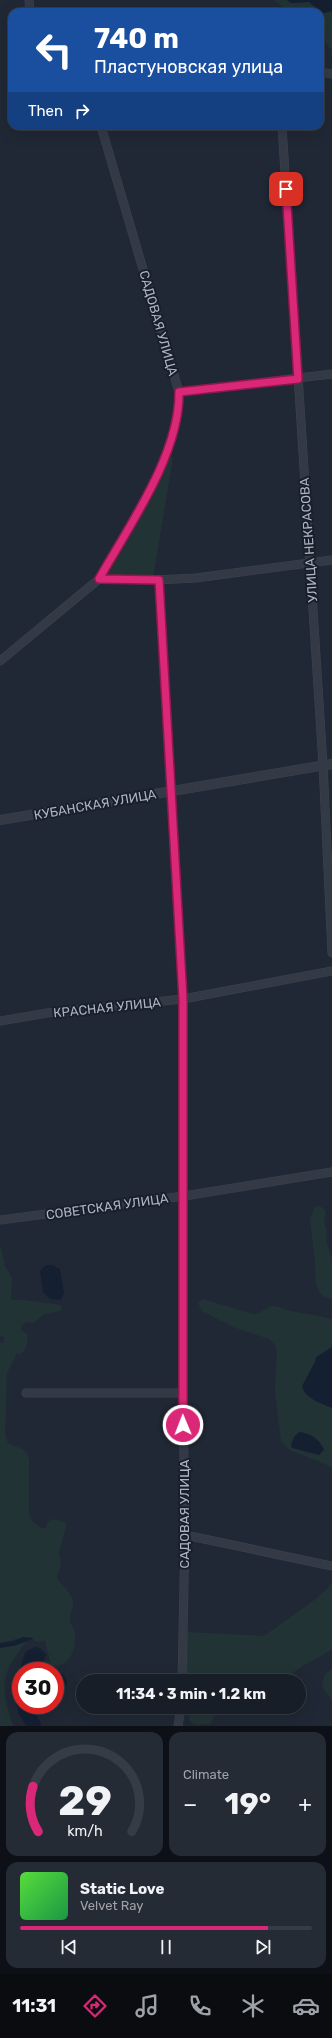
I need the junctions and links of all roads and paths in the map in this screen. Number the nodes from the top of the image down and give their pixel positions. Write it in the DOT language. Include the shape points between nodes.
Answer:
graph roads {
  1 [pos="102,130"];
  2 [pos="282,130"];
  3 [pos="332,374"];
  4 [pos="298,379"];
  5 [pos="179,392"];
  6 [pos="332,560"];
  7 [pos="309,564"];
  8 [pos="99,579"];
  9 [pos="159,580"];
  10 [pos="0,661"];
  11 [pos="328,765"];
  12 [pos="172,792"];
  13 [pos="0,820"];
  14 [pos="332,953"];
  15 [pos="332,972"];
  16 [pos="183,999"];
  17 [pos="0,1021"];
  18 [pos="332,1172"];
  19 [pos="184,1196"];
  20 [pos="0,1220"];
  21 [pos="26,1393"];
  22 [pos="183,1393"];
  23 [pos="185,1535"];
  24 [pos="332,1566"];
  25 [pos="182,1674"];
  26 [pos="180,1714"];
  27 [pos="178,1726"];
  1 -- 5 [label="street, САДОВАЯ УЛИЦА"];
  2 -- 4 [label="street, УЛИЦА НЕКРАСОВА"];
  3 -- 4 [label="street"];
  4 -- 5 [label="street"];
  4 -- 7 [label="street, УЛИЦА НЕКРАСОВА"];
  5 -- 8 [label="street, САДОВАЯ УЛИЦА" via="179,413 167,452 148,493"];
  6 -- 7 [label="street"];
  7 -- 9 [label="street" via="226,575"];
  7 -- 11 [label="street, УЛИЦА НЕКРАСОВА"];
  8 -- 9 [label="street"];
  8 -- 10 [label="street"];
  9 -- 12 [label="street, САДОВАЯ УЛИЦА"];
  11 -- 12 [label="street, КУБАНСКАЯ УЛИЦА"];
  11 -- 14 [label="street, УЛИЦА НЕКРАСОВА"];
  12 -- 13 [label="street, КУБАНСКАЯ УЛИЦА"];
  12 -- 16 [label="street, САДОВАЯ УЛИЦА"];
  15 -- 16 [label="street, КРАСНАЯ УЛИЦА"];
  16 -- 17 [label="street, КРАСНАЯ УЛИЦА" via="47,1013"];
  16 -- 19 [label="street, САДОВАЯ УЛИЦА"];
  18 -- 19 [label="street, СОВЕТСКАЯ УЛИЦА"];
  19 -- 20 [label="street, СОВЕТСКАЯ УЛИЦА"];
  19 -- 22 [label="street, САДОВАЯ УЛИЦА"];
  21 -- 22 [label="street"];
  22 -- 23 [label="street, САДОВАЯ УЛИЦА"];
  23 -- 24 [label="street"];
  23 -- 25 [label="street, САДОВАЯ УЛИЦА"];
  26 -- 27 [label="street"];
}
